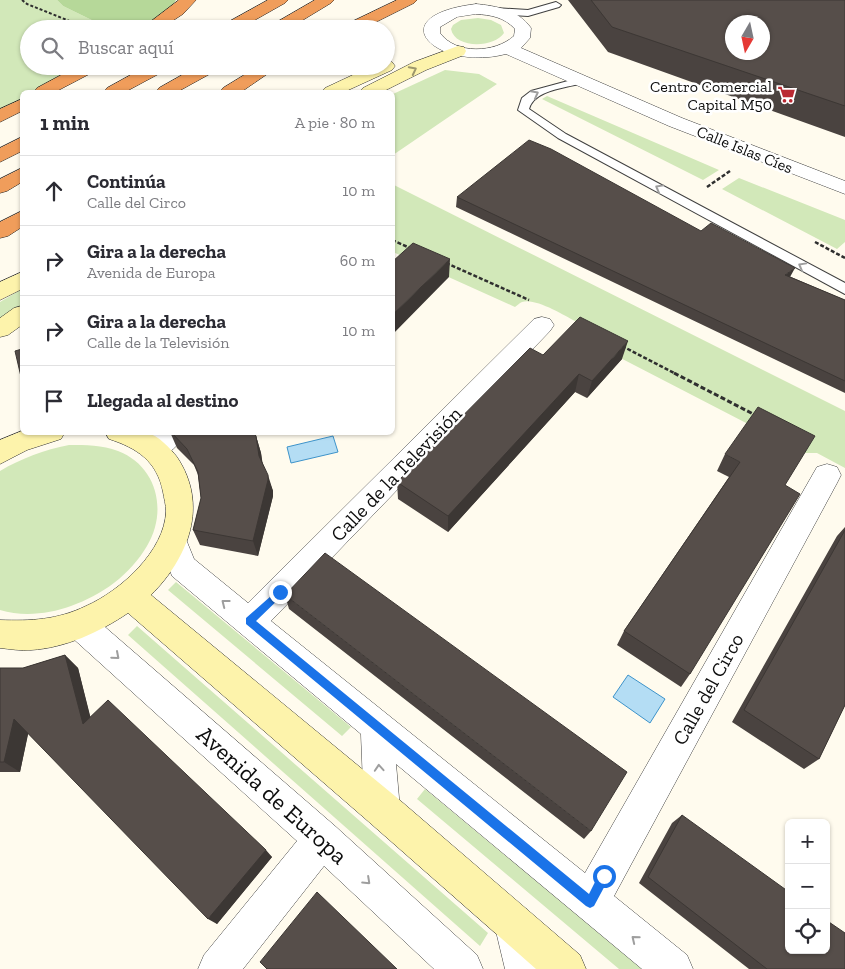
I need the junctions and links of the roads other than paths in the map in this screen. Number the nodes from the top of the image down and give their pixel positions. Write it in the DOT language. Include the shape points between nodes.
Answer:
graph roads {
  1 [pos="188,0"];
  2 [pos="280,0"];
  3 [pos="326,0"];
  4 [pos="380,0"];
  5 [pos="409,0"];
  6 [pos="495,11"];
  7 [pos="162,20"];
  8 [pos="243,20"];
  9 [pos="292,20"];
  10 [pos="348,20"];
  11 [pos="368,20"];
  12 [pos="523,31"];
  13 [pos="438,42"];
  14 [pos="509,49"];
  15 [pos="458,51"];
  16 [pos="395,62"];
  17 [pos="74,75"];
  18 [pos="144,75"];
  19 [pos="195,75"];
  20 [pos="257,75"];
  21 [pos="367,75"];
  22 [pos="579,81"];
  23 [pos="47,90"];
  24 [pos="118,90"];
  25 [pos="169,90"];
  26 [pos="232,90"];
  27 [pos="335,90"];
  28 [pos="373,90"];
  29 [pos="20,105"];
  30 [pos="0,116"];
  31 [pos="20,145"];
  32 [pos="0,156"];
  33 [pos="20,175"];
  34 [pos="0,187"];
  35 [pos="845,188"];
  36 [pos="20,219"];
  37 [pos="0,232"];
  38 [pos="20,280"];
  39 [pos="845,290"];
  40 [pos="0,292"];
  41 [pos="539,314"];
  42 [pos="20,315"];
  43 [pos="0,329"];
  44 [pos="43,435"];
  45 [pos="126,435"];
  46 [pos="163,441"];
  47 [pos="0,453"];
  48 [pos="827,475"];
  49 [pos="173,541"];
  50 [pos="130,596"];
  51 [pos="249,621"];
  52 [pos="79,624"];
  53 [pos="0,634"];
  54 [pos="377,726"];
  55 [pos="382,809"];
  56 [pos="322,839"];
  57 [pos="590,902"];
  58 [pos="514,923"];
  59 [pos="218,969"];
  60 [pos="463,969"];
  61 [pos="525,969"];
  62 [pos="566,969"];
  63 [pos="673,969"];
  1 -- 7 [label="highway"];
  2 -- 8 [label="highway"];
  3 -- 9 [label="highway"];
  4 -- 10 [label="highway"];
  5 -- 11 [label="highway"];
  6 -- 12 [label="street" via="511,17"];
  6 -- 12 [label="lane" via="528,13 556,6"];
  6 -- 13 [label="street" via="467,10 442,17 434,23 432,30"];
  12 -- 14 [label="street" via="522,38"];
  13 -- 15 [label="street"];
  13 -- 16 [label="street"];
  14 -- 15 [label="street" via="483,54"];
  14 -- 22 [label="street, Calle Islas Cíes"];
  28 -- 15 [label="street, one-way"];
  17 -- 23 [label="highway"];
  18 -- 24 [label="highway"];
  19 -- 25 [label="highway"];
  20 -- 26 [label="highway"];
  21 -- 27 [label="street"];
  22 -- 35 [label="street, Calle Islas Cíes"];
  39 -- 22 [label="lane, one-way" via="571,140 523,110 526,100 535,93"];
  29 -- 30 [label="highway"];
  31 -- 32 [label="highway"];
  33 -- 34 [label="highway"];
  36 -- 37 [label="highway"];
  38 -- 40 [label="street"];
  41 -- 51 [label="street, Calle de la Televisión"];
  42 -- 43 [label="street"];
  44 -- 47 [label="street"];
  45 -- 46 [label="street" via="142,441"];
  46 -- 49 [label="street" via="178,488 180,515"];
  48 -- 57 [label="street, Calle del Circo"];
  49 -- 50 [label="street" via="160,564"];
  51 -- 49 [label="street, one-way" via="182,567"];
  50 -- 52 [label="street" via="90,621"];
  50 -- 55 [label="street"];
  51 -- 54 [label="street"];
  52 -- 53 [label="street" via="29,636"];
  52 -- 56 [label="street, Avenida de Europa, one-way"];
  55 -- 54 [label="street, one-way"];
  54 -- 57 [label="street"];
  55 -- 58 [label="street"];
  56 -- 59 [label="street"];
  56 -- 60 [label="street, Avenida de Europa, one-way"];
  63 -- 57 [label="street, one-way"];
  58 -- 61 [label="street"];
  58 -- 62 [label="street"];
}
